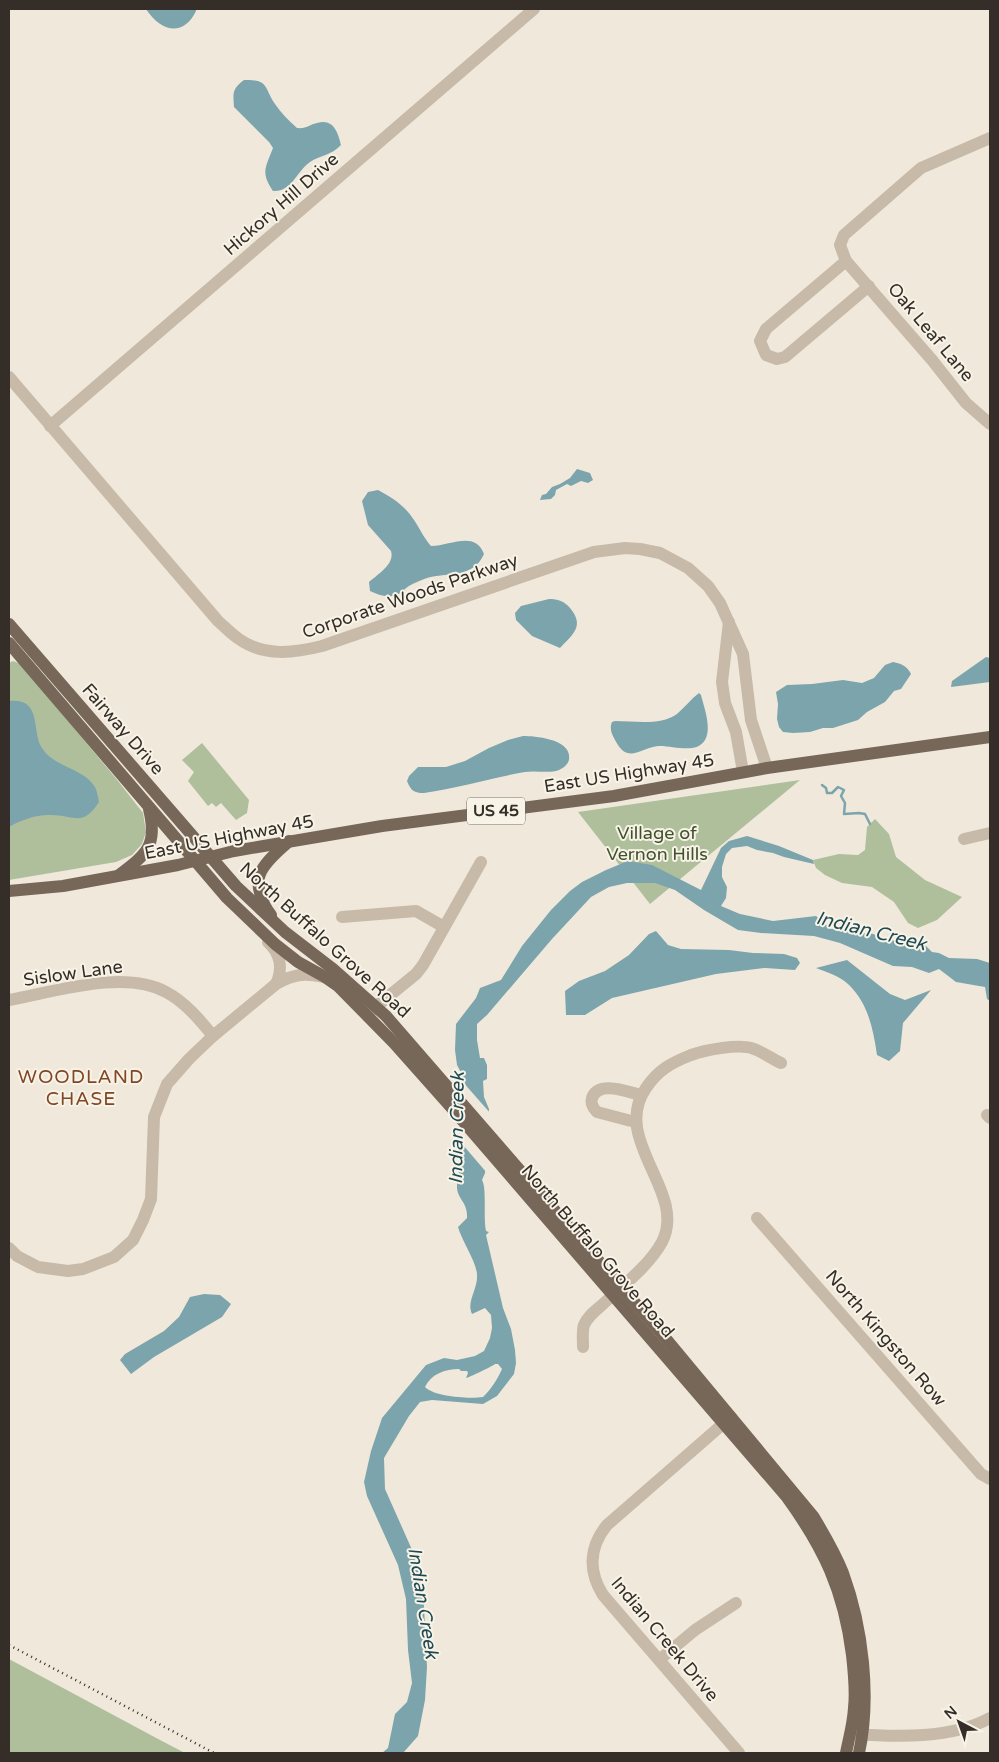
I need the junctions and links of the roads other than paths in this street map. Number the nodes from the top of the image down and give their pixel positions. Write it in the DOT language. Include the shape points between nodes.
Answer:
graph roads {
  1 [pos="534,9"];
  2 [pos="990,138"];
  3 [pos="846,261"];
  4 [pos="869,286"];
  5 [pos="9,377"];
  6 [pos="990,424"];
  7 [pos="50,426"];
  8 [pos="729,622"];
  9 [pos="9,624"];
  10 [pos="15,648"];
  11 [pos="990,737"];
  12 [pos="767,768"];
  13 [pos="743,772"];
  14 [pos="148,806"];
  15 [pos="990,833"];
  16 [pos="964,839"];
  17 [pos="289,841"];
  18 [pos="210,857"];
  19 [pos="194,861"];
  20 [pos="481,862"];
  21 [pos="116,877"];
  22 [pos="9,891"];
  23 [pos="239,910"];
  24 [pos="342,917"];
  25 [pos="444,927"];
  26 [pos="285,932"];
  27 [pos="325,977"];
  28 [pos="276,984"];
  29 [pos="9,1000"];
  30 [pos="372,1010"];
  31 [pos="213,1036"];
  32 [pos="781,1063"];
  33 [pos="641,1095"];
  34 [pos="635,1122"];
  35 [pos="758,1218"];
  36 [pos="9,1248"];
  37 [pos="616,1291"];
  38 [pos="583,1347"];
  39 [pos="728,1420"];
  40 [pos="990,1479"];
  41 [pos="736,1603"];
  42 [pos="659,1660"];
  43 [pos="990,1720"];
  44 [pos="857,1734"];
  45 [pos="739,1753"];
  46 [pos="846,1753"];
  47 [pos="859,1753"];
  1 -- 7 [label="street, Hickory Hill Drive"];
  2 -- 3 [label="street" via="921,168 844,235 840,245"];
  3 -- 4 [label="street, Oak Leaf Lane"];
  3 -- 4 [label="street" via="766,330 760,342 766,355 777,359 785,357"];
  4 -- 6 [label="street, Oak Leaf Lane" via="966,403"];
  5 -- 7 [label="street, Corporate Woods Parkway"];
  7 -- 8 [label="street, Corporate Woods Parkway" via="218,622 240,640 266,650 283,653 322,646 612,548 660,553 688,568 708,586"];
  8 -- 12 [label="street, Corporate Woods Parkway" via="743,654 751,720"];
  8 -- 13 [label="street" via="722,682"];
  9 -- 10 [label="main road, Fairway Drive"];
  10 -- 14 [label="main road, Fairway Drive"];
  10 -- 18 [label="main road, Fairway Drive"];
  11 -- 12 [label="main road, East US Highway 45 / US 45"];
  12 -- 13 [label="main road, East US Highway 45 / US 45"];
  13 -- 17 [label="main road, East US Highway 45 / US 45" via="614,796"];
  14 -- 19 [label="main road, Fairway Drive"];
  14 -- 21 [label="main road" via="153,838 136,861"];
  15 -- 16 [label="street"];
  17 -- 18 [label="main road, East US Highway 45 / US 45"];
  17 -- 26 [label="main road" via="259,874 259,892 267,910"];
  18 -- 19 [label="main road, East US Highway 45 / US 45"];
  18 -- 26 [label="main road, North Buffalo Grove Road"];
  19 -- 21 [label="main road, East US Highway 45 / US 45"];
  19 -- 23 [label="main road, North Buffalo Grove Road"];
  20 -- 25 [label="street"];
  21 -- 22 [label="main road, East US Highway 45 / US 45"];
  23 -- 27 [label="main road, North Buffalo Grove Road" via="298,962"];
  23 -- 28 [label="street" via="240,917 278,955 280,965"];
  24 -- 25 [label="street" via="416,911"];
  25 -- 30 [label="street" via="420,969"];
  26 -- 30 [label="main road, North Buffalo Grove Road" via="332,969"];
  27 -- 28 [label="street" via="293,975"];
  27 -- 30 [label="main road, North Buffalo Grove Road"];
  28 -- 31 [label="street"];
  29 -- 31 [label="street, Sislow Lane" via="113,982 140,982 166,992 187,1007"];
  30 -- 37 [label="main road, North Buffalo Grove Road"];
  31 -- 36 [label="street" via="167,1084 154,1117 151,1199 133,1240 114,1257 68,1271 38,1267"];
  32 -- 33 [label="street" via="753,1048 739,1046 697,1053 674,1062 655,1076"];
  33 -- 34 [label="street"];
  33 -- 34 [label="street" via="607,1088 596,1092 592,1102 598,1112"];
  34 -- 37 [label="street" via="664,1198 668,1218 662,1242 644,1267"];
  35 -- 40 [label="street, North Kingston Row" via="981,1474"];
  37 -- 38 [label="street" via="583,1327"];
  37 -- 39 [label="main road, North Buffalo Grove Road"];
  39 -- 42 [label="street, Indian Creek Drive" via="606,1525 594,1546 593,1573 603,1595"];
  39 -- 44 [label="main road, North Buffalo Grove Road" via="805,1522 832,1573 843,1604 854,1676"];
  41 -- 42 [label="street"];
  42 -- 45 [label="street, Indian Creek Drive"];
  43 -- 44 [label="street" via="911,1737"];
  44 -- 46 [label="main road"];
  44 -- 47 [label="main road"];
}
